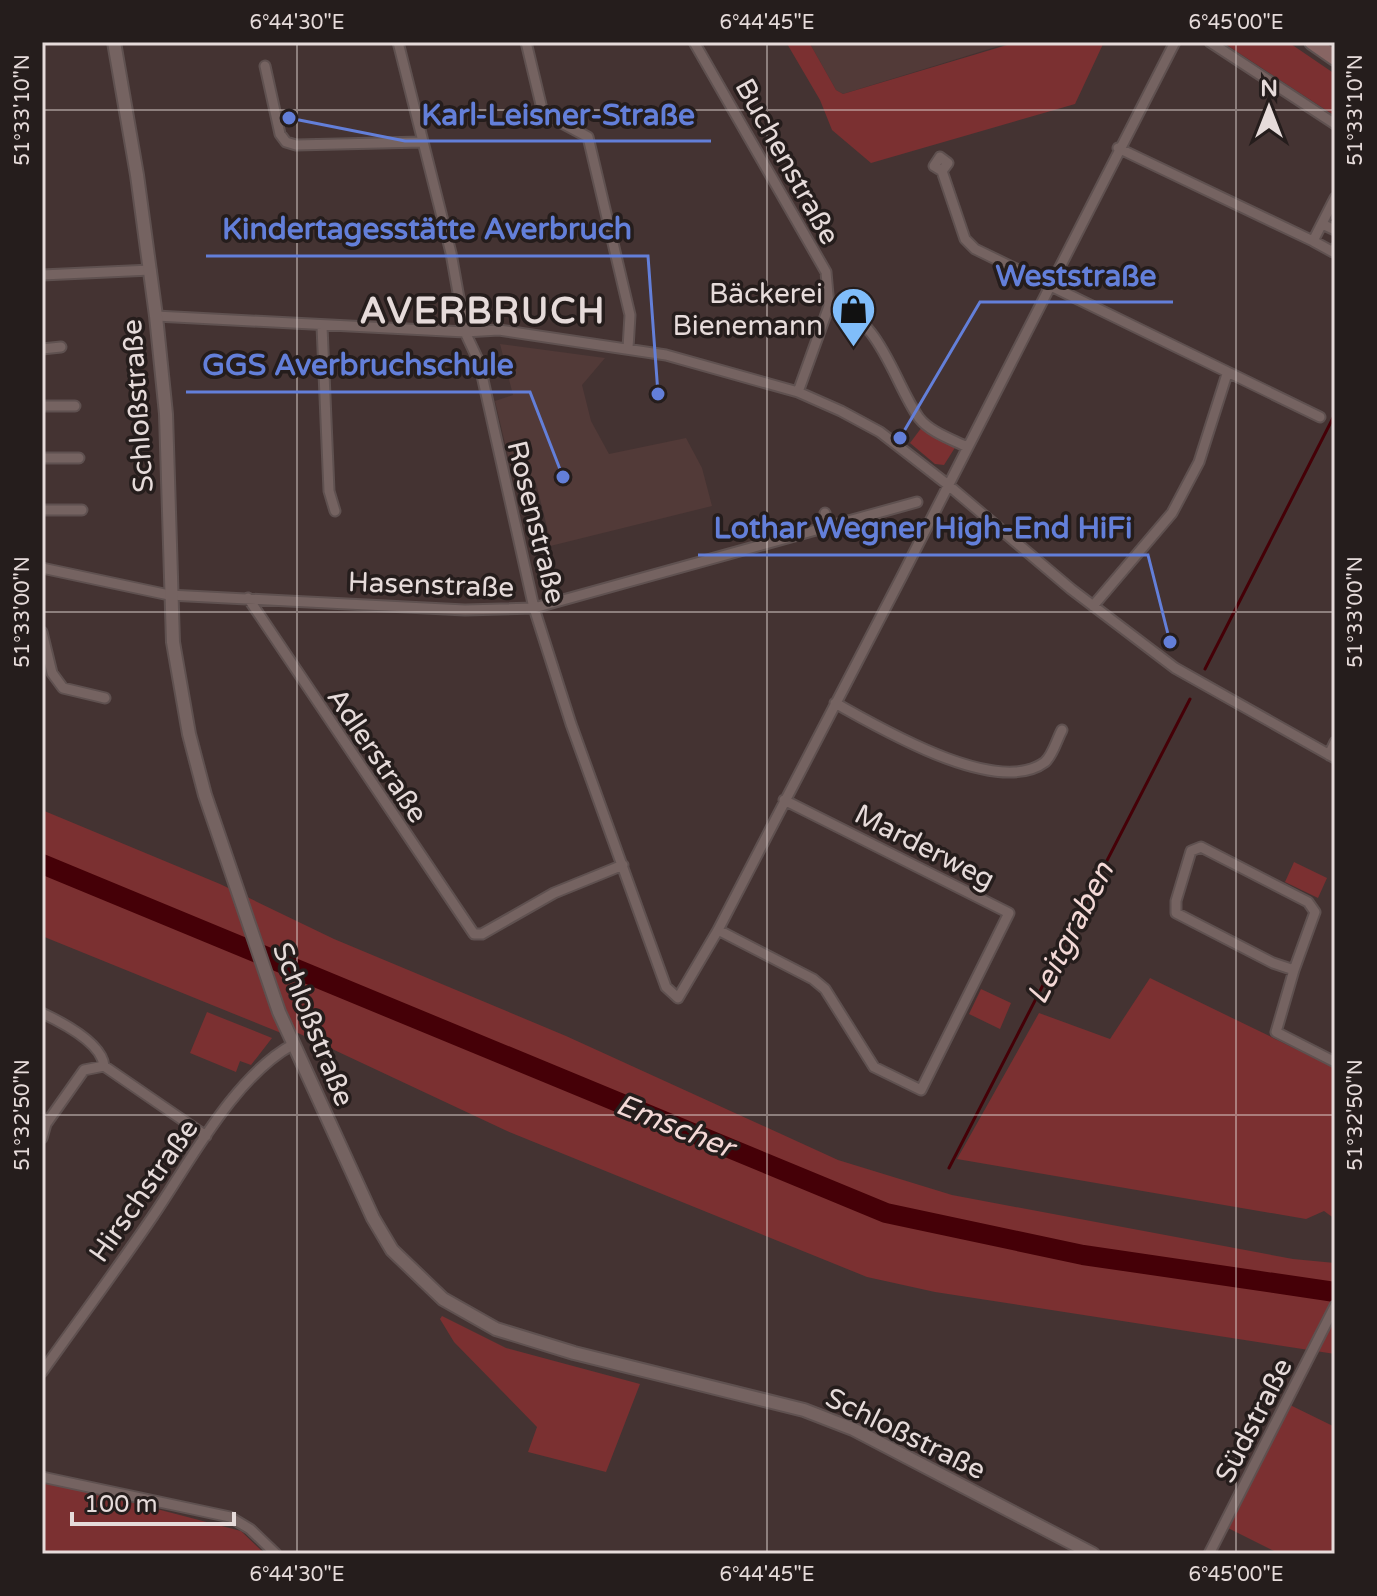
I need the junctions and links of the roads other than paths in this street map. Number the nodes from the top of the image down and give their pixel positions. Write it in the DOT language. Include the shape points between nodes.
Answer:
graph roads {
  1 [pos="114,42"];
  2 [pos="398,42"];
  3 [pos="526,42"];
  4 [pos="694,42"];
  5 [pos="1175,42"];
  6 [pos="1210,42"];
  7 [pos="1312,42"];
  8 [pos="1335,58"];
  9 [pos="265,66"];
  10 [pos="1335,124"];
  11 [pos="422,142"];
  12 [pos="1118,148"];
  13 [pos="942,171"];
  14 [pos="1335,198"];
  15 [pos="1322,224"];
  16 [pos="1335,230"];
  17 [pos="1313,241"];
  18 [pos="1335,248"];
  19 [pos="151,270"];
  20 [pos="42,275"];
  21 [pos="1048,285"];
  22 [pos="829,306"];
  23 [pos="156,316"];
  24 [pos="322,326"];
  25 [pos="465,332"];
  26 [pos="61,347"];
  27 [pos="628,348"];
  28 [pos="42,349"];
  29 [pos="1227,374"];
  30 [pos="798,392"];
  31 [pos="42,406"];
  32 [pos="75,406"];
  33 [pos="1320,417"];
  34 [pos="967,447"];
  35 [pos="42,458"];
  36 [pos="79,458"];
  37 [pos="947,484"];
  38 [pos="917,502"];
  39 [pos="42,510"];
  40 [pos="82,510"];
  41 [pos="335,511"];
  42 [pos="825,513"];
  43 [pos="825,527"];
  44 [pos="42,568"];
  45 [pos="169,595"];
  46 [pos="248,598"];
  47 [pos="1093,606"];
  48 [pos="534,608"];
  49 [pos="42,632"];
  50 [pos="105,698"];
  51 [pos="835,703"];
  52 [pos="1062,730"];
  53 [pos="1335,742"];
  54 [pos="1332,757"];
  55 [pos="784,800"];
  56 [pos="623,865"];
  57 [pos="718,930"];
  58 [pos="1294,970"];
  59 [pos="42,1013"];
  60 [pos="292,1045"];
  61 [pos="1335,1062"];
  62 [pos="104,1066"];
  63 [pos="44,1123"];
  64 [pos="206,1136"];
  65 [pos="42,1138"];
  66 [pos="1335,1306"];
  67 [pos="42,1372"];
  68 [pos="42,1477"];
  69 [pos="276,1554"];
  70 [pos="1093,1554"];
  71 [pos="1209,1554"];
  1 -- 19 [label="street, Schloßstraße"];
  2 -- 11 [label="street, Rosenstraße"];
  3 -- 27 [label="street" via="543,113 588,137 630,315"];
  4 -- 22 [label="street, Buchenstraße" via="826,272"];
  5 -- 12 [label="street"];
  6 -- 10 [label="street"];
  7 -- 8 [label="main road"];
  9 -- 11 [label="street" via="286,142"];
  11 -- 25 [label="street, Rosenstraße"];
  12 -- 17 [label="street"];
  12 -- 21 [label="street"];
  13 -- 21 [label="street" via="965,239"];
  14 -- 15 [label="street"];
  15 -- 16 [label="street"];
  15 -- 17 [label="street"];
  17 -- 18 [label="street" via="1333,252"];
  19 -- 20 [label="street"];
  19 -- 23 [label="street, Schloßstraße"];
  21 -- 29 [label="street"];
  21 -- 34 [label="street"];
  22 -- 30 [label="street, Buchenstraße"];
  22 -- 34 [label="street" via="840,307 869,330 920,419"];
  23 -- 24 [label="street"];
  23 -- 45 [label="street, Schloßstraße" via="166,414"];
  24 -- 25 [label="street"];
  24 -- 41 [label="street" via="329,491"];
  25 -- 27 [label="street" via="499,330"];
  25 -- 48 [label="street, Rosenstraße" via="479,362"];
  26 -- 28 [label="street"];
  27 -- 30 [label="street"];
  29 -- 33 [label="street"];
  29 -- 47 [label="street" via="1199,462 1172,513"];
  30 -- 37 [label="street" via="880,432"];
  31 -- 32 [label="street"];
  34 -- 37 [label="street"];
  35 -- 36 [label="street"];
  37 -- 47 [label="street"];
  37 -- 51 [label="street"];
  38 -- 43 [label="street, Hasenstraße"];
  39 -- 40 [label="street"];
  42 -- 43 [label="street"];
  43 -- 48 [label="street, Hasenstraße"];
  44 -- 45 [label="street, Hasenstraße"];
  45 -- 46 [label="street, Hasenstraße"];
  45 -- 60 [label="street, Schloßstraße" via="189,734 239,900"];
  46 -- 48 [label="street, Hasenstraße" via="465,610"];
  46 -- 56 [label="street, Adlerstraße" via="474,934"];
  47 -- 54 [label="street" via="1175,668"];
  48 -- 56 [label="street, Rosenstraße"];
  49 -- 50 [label="street" via="52,673 63,688"];
  51 -- 52 [label="street" via="888,733 993,772 1025,772 1047,760"];
  51 -- 55 [label="street"];
  53 -- 54 [label="street"];
  55 -- 57 [label="street"];
  55 -- 57 [label="street, Marderweg" via="1009,913 921,1090 874,1067 825,989 813,979"];
  56 -- 57 [label="street, Rosenstraße" via="666,987 678,998"];
  58 -- 58 [label="street" via="1176,913 1191,851 1201,847 1308,902 1315,912"];
  58 -- 61 [label="street" via="1276,1032"];
  59 -- 62 [label="street" via="95,1048"];
  60 -- 64 [label="street, Hirschstraße" via="276,1054"];
  60 -- 70 [label="street, Schloßstraße" via="392,1250 418,1278 469,1316 534,1342 804,1410 853,1429"];
  62 -- 63 [label="street" via="84,1070"];
  62 -- 64 [label="street"];
  63 -- 65 [label="street"];
  64 -- 67 [label="street, Hirschstraße"];
  66 -- 71 [label="street, Südstraße"];
  68 -- 69 [label="street" via="230,1517"];
}
